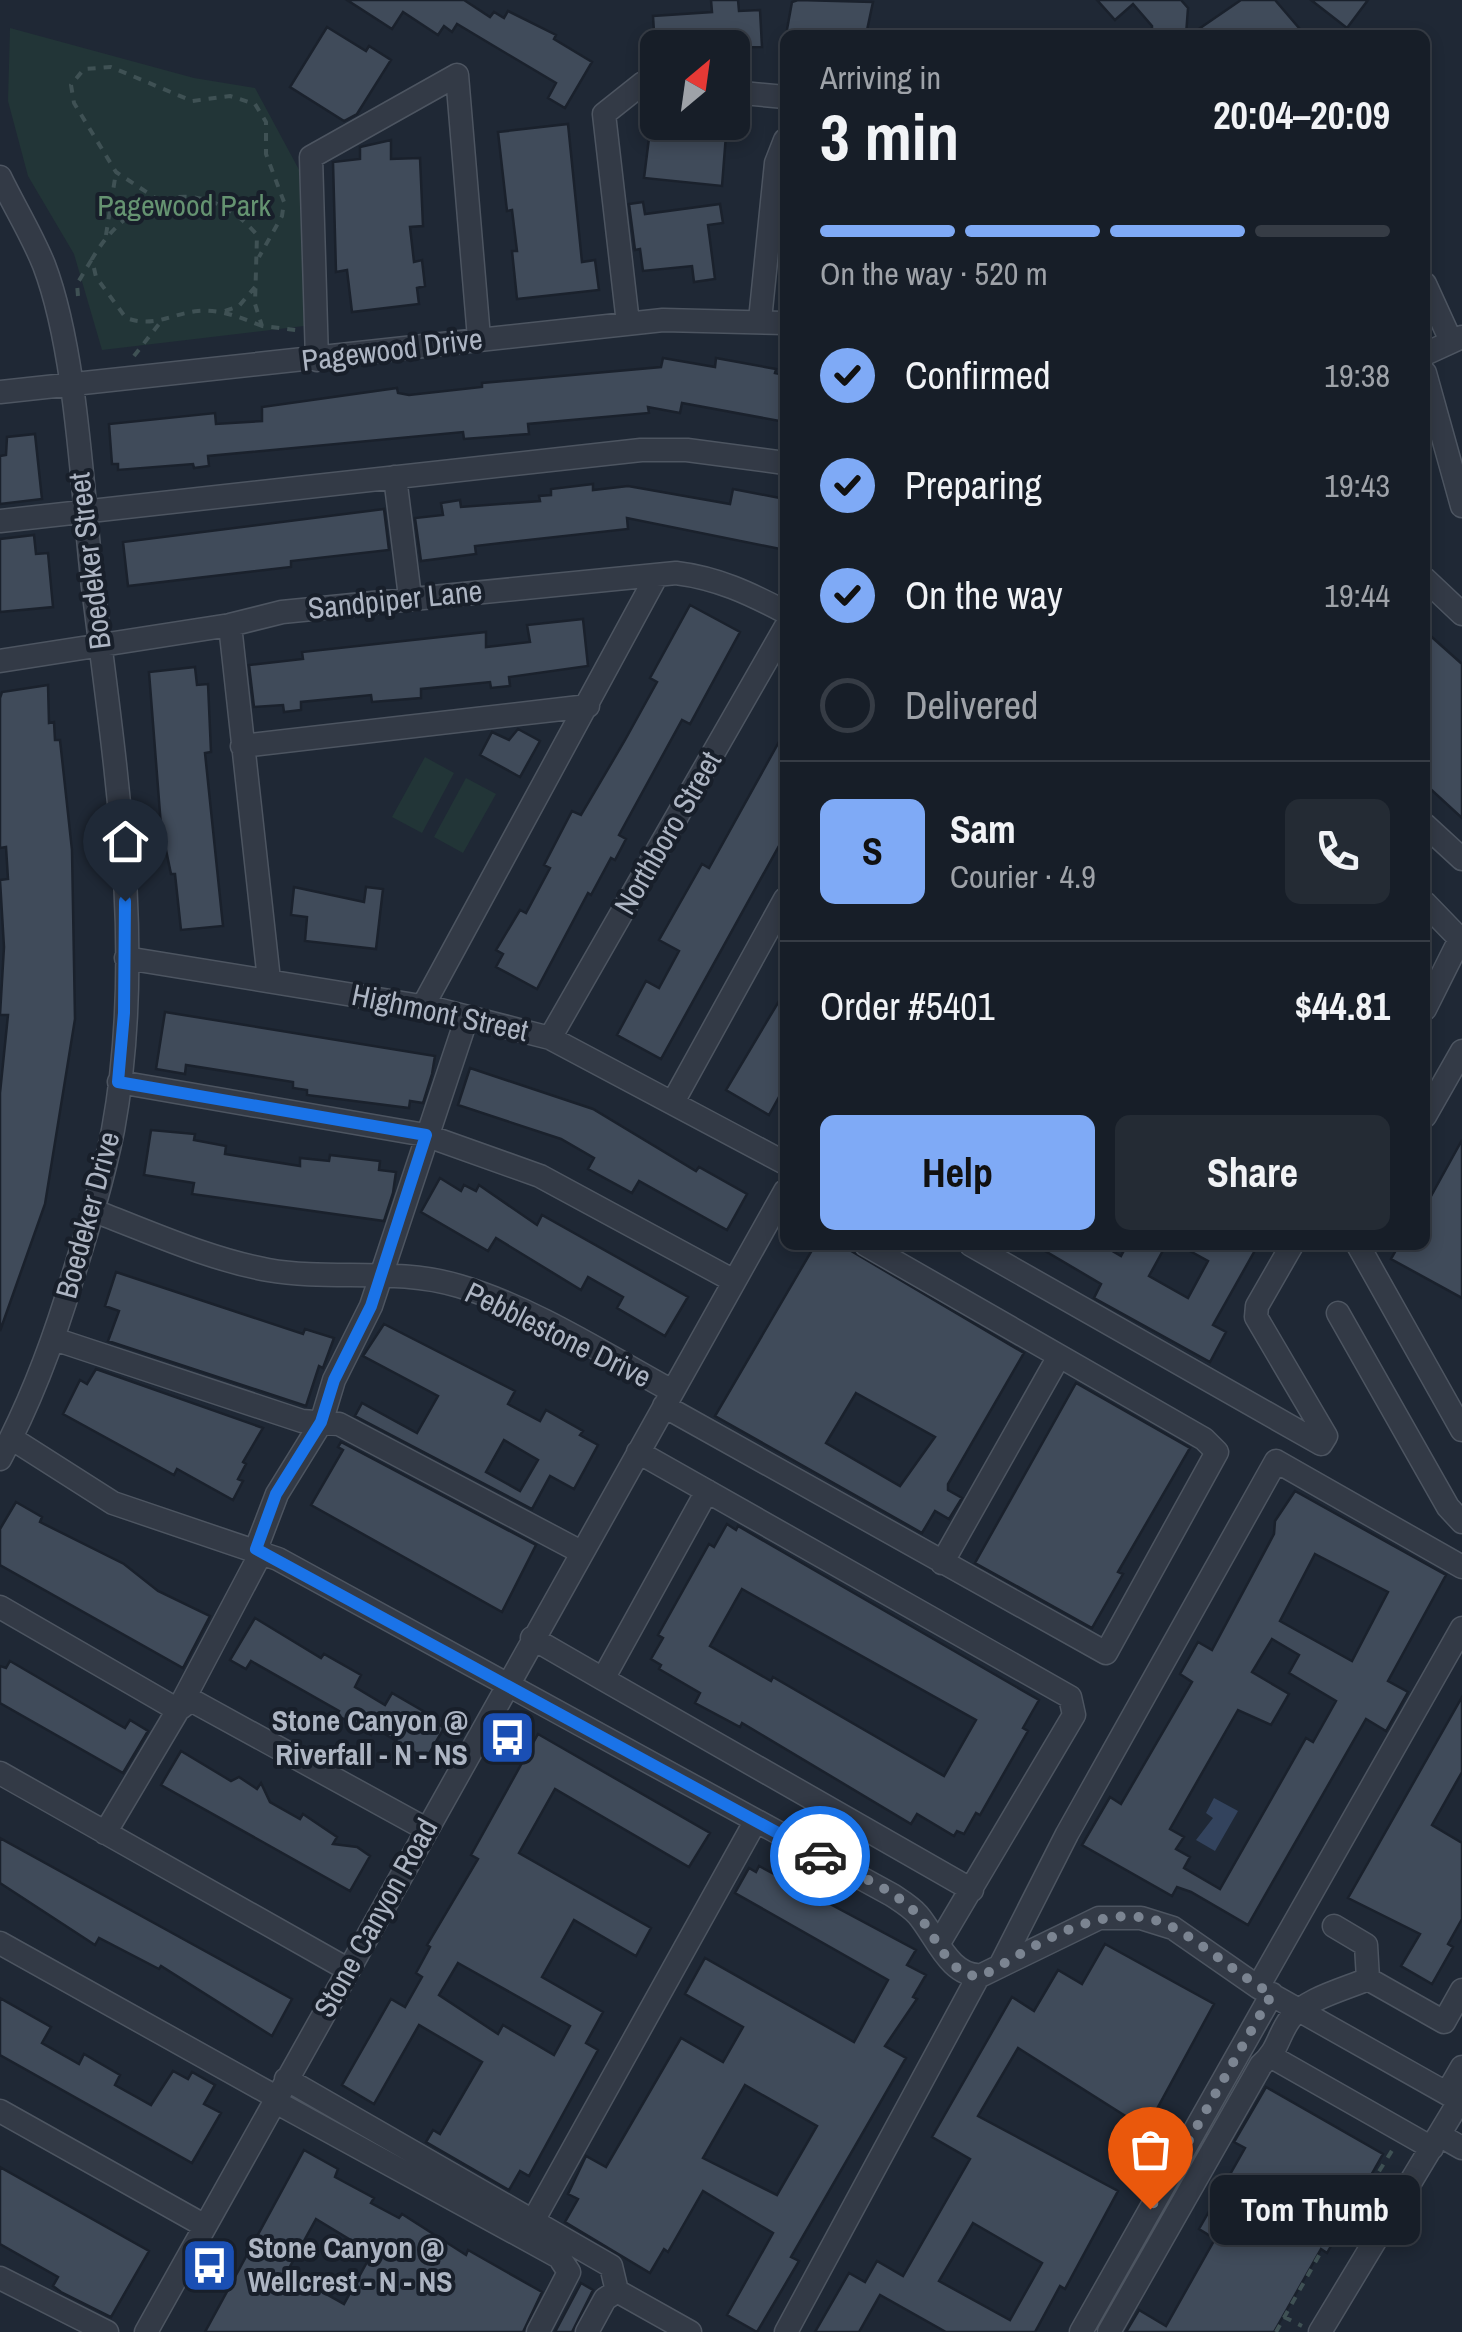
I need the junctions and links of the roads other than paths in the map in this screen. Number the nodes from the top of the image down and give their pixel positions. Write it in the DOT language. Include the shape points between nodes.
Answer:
graph roads {
  1 [pos="640,85"];
  2 [pos="750,94"];
  3 [pos="780,97"];
  4 [pos="780,153"];
  5 [pos="0,177"];
  6 [pos="6,205"];
  7 [pos="1430,293"];
  8 [pos="760,320"];
  9 [pos="780,322"];
  10 [pos="628,323"];
  11 [pos="480,338"];
  12 [pos="1456,339"];
  13 [pos="1430,352"];
  14 [pos="317,360"];
  15 [pos="69,385"];
  16 [pos="1430,391"];
  17 [pos="0,392"];
  18 [pos="780,462"];
  19 [pos="396,477"];
  20 [pos="1462,506"];
  21 [pos="84,510"];
  22 [pos="0,521"];
  23 [pos="658,575"];
  24 [pos="1430,584"];
  25 [pos="410,597"];
  26 [pos="780,610"];
  27 [pos="1462,614"];
  28 [pos="230,625"];
  29 [pos="780,637"];
  30 [pos="100,646"];
  31 [pos="0,661"];
  32 [pos="588,706"];
  33 [pos="242,746"];
  34 [pos="1430,830"];
  35 [pos="1462,859"];
  36 [pos="780,908"];
  37 [pos="1430,908"];
  38 [pos="126,958"];
  39 [pos="269,980"];
  40 [pos="1430,1000"];
  41 [pos="424,1006"];
  42 [pos="467,1017"];
  43 [pos="550,1038"];
  44 [pos="1462,1051"];
  45 [pos="118,1082"];
  46 [pos="673,1102"];
  47 [pos="1430,1107"];
  48 [pos="426,1135"];
  49 [pos="780,1160"];
  50 [pos="780,1200"];
  51 [pos="94,1211"];
  52 [pos="874,1250"];
  53 [pos="980,1250"];
  54 [pos="1290,1250"];
  55 [pos="1361,1250"];
  56 [pos="380,1275"];
  57 [pos="734,1281"];
  58 [pos="1338,1313"];
  59 [pos="54,1339"];
  60 [pos="1058,1358"];
  61 [pos="668,1398"];
  62 [pos="321,1422"];
  63 [pos="1462,1430"];
  64 [pos="6,1448"];
  65 [pos="638,1452"];
  66 [pos="707,1491"];
  67 [pos="1462,1522"];
  68 [pos="259,1550"];
  69 [pos="582,1552"];
  70 [pos="942,1562"];
  71 [pos="1462,1567"];
  72 [pos="0,1608"];
  73 [pos="1462,1628"];
  74 [pos="532,1638"];
  75 [pos="603,1679"];
  76 [pos="506,1686"];
  77 [pos="178,1710"];
  78 [pos="0,1774"];
  79 [pos="755,1822"];
  80 [pos="426,1829"];
  81 [pos="105,1833"];
  82 [pos="972,1890"];
  83 [pos="1334,1926"];
  84 [pos="0,1942"];
  85 [pos="939,1943"];
  86 [pos="1000,1966"];
  87 [pos="347,1969"];
  88 [pos="978,1977"];
  89 [pos="1368,1978"];
  90 [pos="1462,1990"];
  91 [pos="1265,1991"];
  92 [pos="1300,2010"];
  93 [pos="1272,2056"];
  94 [pos="1462,2067"];
  95 [pos="279,2092"];
  96 [pos="1456,2098"];
  97 [pos="0,2111"];
  98 [pos="1435,2141"];
  99 [pos="1462,2148"];
  100 [pos="533,2221"];
  101 [pos="205,2226"];
  102 [pos="0,2278"];
  103 [pos="618,2291"];
  104 [pos="107,2332"];
  105 [pos="146,2332"];
  106 [pos="538,2332"];
  107 [pos="587,2332"];
  108 [pos="690,2332"];
  109 [pos="786,2332"];
  110 [pos="1081,2332"];
  111 [pos="1109,2332"];
  112 [pos="1320,2332"];
  1 -- 10 [label="street" via="604,114"];
  2 -- 3 [label="street"];
  4 -- 8 [label="street"];
  5 -- 6 [label="street, Boedeker Street"];
  6 -- 15 [label="street, Boedeker Street" via="44,264"];
  7 -- 12 [label="street"];
  8 -- 9 [label="street, Pagewood Drive"];
  8 -- 10 [label="street, Pagewood Drive"];
  10 -- 11 [label="street, Pagewood Drive"];
  11 -- 14 [label="street, Pagewood Drive"];
  11 -- 14 [label="street" via="457,75 311,157"];
  12 -- 13 [label="street"];
  14 -- 15 [label="street, Pagewood Drive"];
  15 -- 17 [label="street, Pagewood Drive"];
  15 -- 21 [label="street, Boedeker Street"];
  16 -- 20 [label="street"];
  18 -- 19 [label="street" via="641,450"];
  19 -- 21 [label="street"];
  19 -- 25 [label="street"];
  21 -- 22 [label="street"];
  21 -- 30 [label="street, Boedeker Street"];
  23 -- 25 [label="street, Sandpiper Lane"];
  23 -- 26 [label="street, Sandpiper Lane" via="704,576"];
  23 -- 32 [label="street"];
  24 -- 27 [label="street"];
  25 -- 28 [label="street, Sandpiper Lane"];
  28 -- 30 [label="street, Sandpiper Lane"];
  28 -- 33 [label="street"];
  29 -- 43 [label="street, Northboro Street"];
  30 -- 31 [label="street, Sandpiper Lane"];
  30 -- 38 [label="street, Boedeker Street" via="124,872"];
  32 -- 33 [label="street"];
  32 -- 41 [label="street"];
  33 -- 39 [label="street"];
  34 -- 35 [label="street"];
  36 -- 46 [label="street"];
  37 -- 40 [label="street" via="1460,939"];
  38 -- 39 [label="street, Highmont Street"];
  38 -- 45 [label="street, Boedeker Drive"];
  39 -- 41 [label="street, Highmont Street"];
  41 -- 42 [label="street, Highmont Street"];
  42 -- 43 [label="street, Highmont Street"];
  42 -- 48 [label="street"];
  43 -- 46 [label="street, Highmont Street"];
  44 -- 47 [label="street"];
  45 -- 48 [label="street"];
  45 -- 51 [label="street, Boedeker Drive"];
  46 -- 49 [label="street, Highmont Street"];
  48 -- 56 [label="street"];
  48 -- 57 [label="street" via="540,1176"];
  50 -- 57 [label="street, Stone Canyon Road"];
  51 -- 56 [label="street, Pebblestone Drive" via="267,1270"];
  51 -- 59 [label="street, Boedeker Drive"];
  52 -- 60 [label="street"];
  53 -- 54 [label="street" via="1321,1444 1326,1436 1256,1317"];
  55 -- 63 [label="street"];
  56 -- 61 [label="street, Pebblestone Drive" via="458,1285 505,1303"];
  56 -- 62 [label="street"];
  57 -- 61 [label="street, Stone Canyon Road"];
  58 -- 67 [label="street" via="1446,1505"];
  59 -- 62 [label="street" via="302,1422"];
  59 -- 64 [label="street, Boedeker Drive"];
  60 -- 70 [label="street"];
  60 -- 70 [label="street, Pebblestone Drive" via="1217,1452 1106,1653"];
  61 -- 65 [label="street, Stone Canyon Road"];
  61 -- 70 [label="street, Pebblestone Drive"];
  62 -- 68 [label="street" via="276,1494"];
  62 -- 69 [label="street" via="339,1424"];
  64 -- 68 [label="street" via="113,1503"];
  65 -- 66 [label="street"];
  65 -- 69 [label="street, Stone Canyon Road"];
  66 -- 75 [label="street"];
  66 -- 82 [label="street" via="1070,1697 1074,1715"];
  68 -- 76 [label="street"];
  68 -- 77 [label="street"];
  69 -- 74 [label="street, Stone Canyon Road"];
  71 -- 86 [label="street" via="1276,1461"];
  72 -- 77 [label="street"];
  73 -- 91 [label="street"];
  74 -- 75 [label="street"];
  74 -- 76 [label="street, Stone Canyon Road"];
  75 -- 82 [label="street"];
  76 -- 79 [label="street"];
  76 -- 80 [label="street, Stone Canyon Road"];
  77 -- 80 [label="street" via="192,1700"];
  77 -- 81 [label="street"];
  78 -- 81 [label="street"];
  79 -- 85 [label="street" via="892,1894"];
  79 -- 100 [label="street"];
  80 -- 87 [label="street, Stone Canyon Road"];
  81 -- 87 [label="street"];
  82 -- 85 [label="street"];
  83 -- 89 [label="street" via="1366,1945"];
  84 -- 95 [label="street"];
  85 -- 88 [label="street" via="959,1970"];
  86 -- 88 [label="street"];
  86 -- 91 [label="street" via="1099,1918 1141,1918 1174,1928"];
  87 -- 95 [label="street, Stone Canyon Road"];
  88 -- 109 [label="street"];
  89 -- 90 [label="street" via="1444,2022"];
  89 -- 92 [label="street"];
  91 -- 92 [label="street"];
  91 -- 110 [label="street"];
  92 -- 93 [label="street" via="1288,2020"];
  92 -- 96 [label="street"];
  93 -- 98 [label="street"];
  93 -- 111 [label="street"];
  94 -- 96 [label="street"];
  95 -- 100 [label="street"];
  95 -- 101 [label="street, Stone Canyon Road"];
  95 -- 106 [label="street" via="314,2122 559,2257 569,2272"];
  96 -- 98 [label="street"];
  97 -- 101 [label="street"];
  98 -- 99 [label="street"];
  98 -- 112 [label="street"];
  100 -- 103 [label="street" via="611,2266"];
  101 -- 105 [label="street, Stone Canyon Road"];
  102 -- 104 [label="street"];
  103 -- 107 [label="street" via="605,2299"];
  103 -- 108 [label="street"];
}
